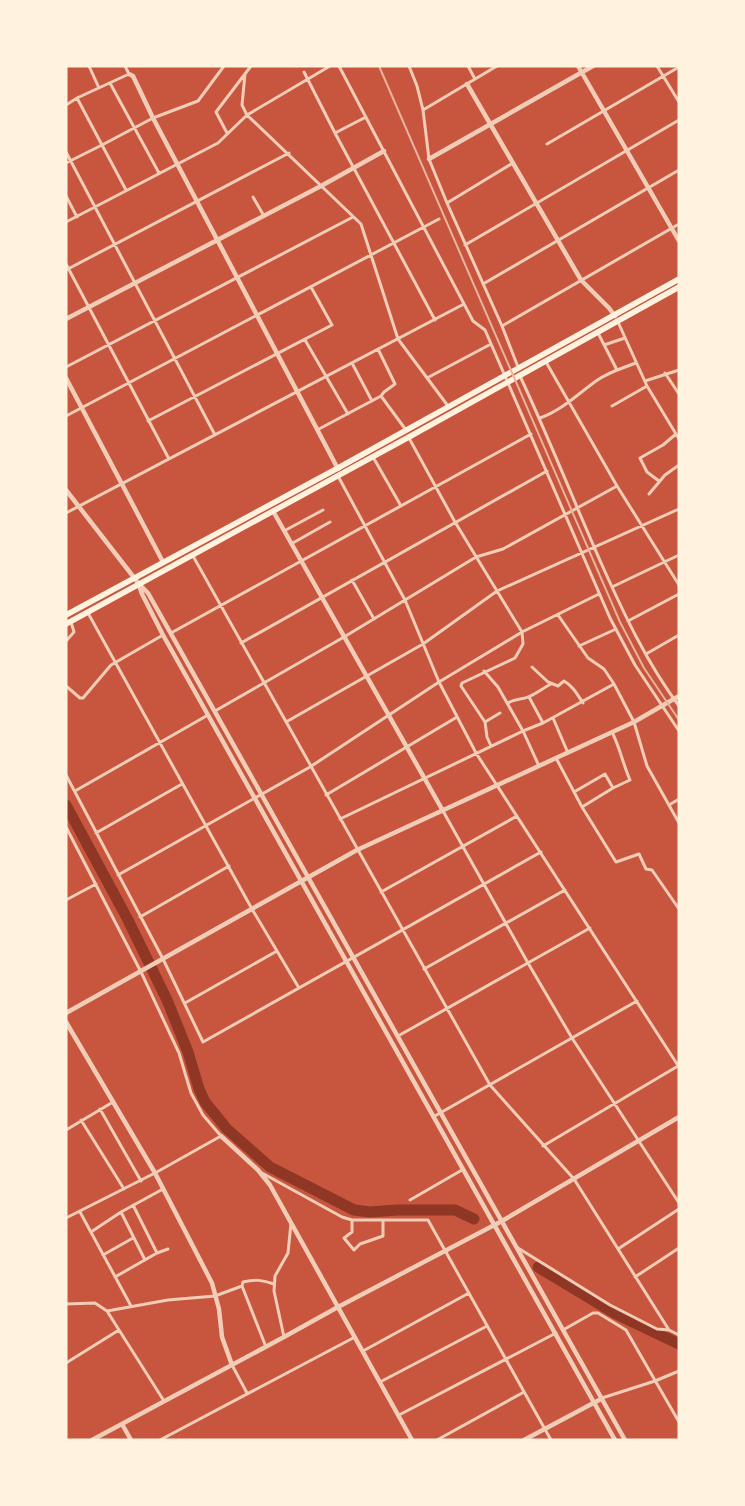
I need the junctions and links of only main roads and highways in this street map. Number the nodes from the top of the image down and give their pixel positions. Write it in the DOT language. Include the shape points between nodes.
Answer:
graph roads {
  1 [pos="679,279"];
  2 [pos="679,288"];
  3 [pos="66,614"];
  4 [pos="68,623"];
  1 -- 3 [label="highway"];
  2 -- 4 [label="highway"];
}
